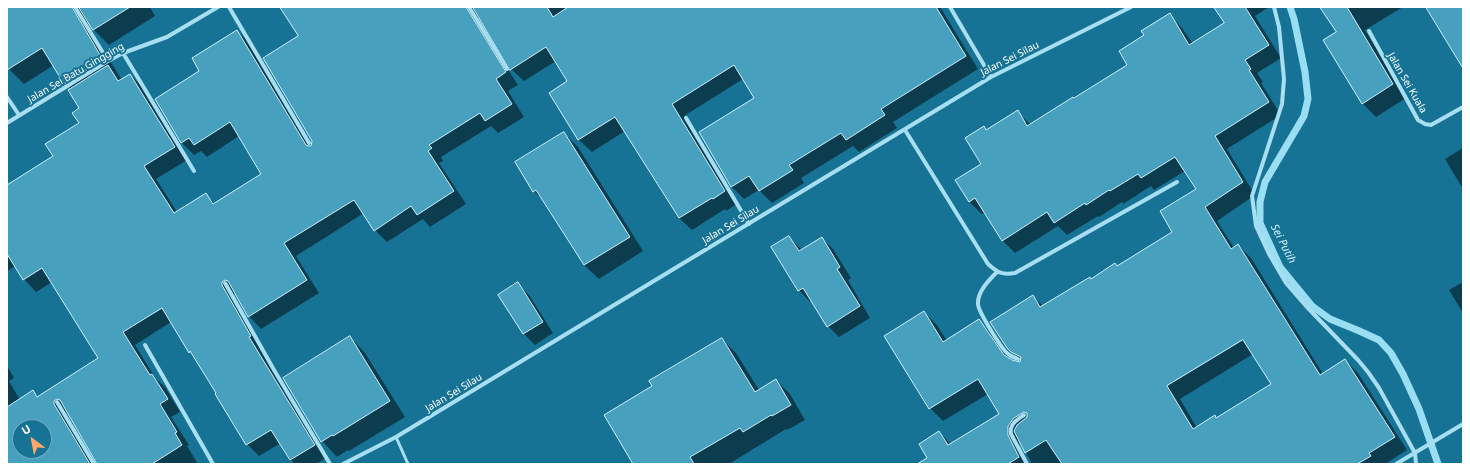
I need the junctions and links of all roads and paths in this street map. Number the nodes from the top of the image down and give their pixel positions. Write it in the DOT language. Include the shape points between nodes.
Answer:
graph roads {
  1 [pos="75,7"];
  2 [pos="218,7"];
  3 [pos="229,7"];
  4 [pos="469,7"];
  5 [pos="950,7"];
  6 [pos="1131,7"];
  7 [pos="1274,7"];
  8 [pos="212,9"];
  9 [pos="1369,31"];
  10 [pos="123,53"];
  11 [pos="108,61"];
  12 [pos="507,68"];
  13 [pos="991,77"];
  14 [pos="7,97"];
  15 [pos="1463,107"];
  16 [pos="19,115"];
  17 [pos="686,118"];
  18 [pos="7,123"];
  19 [pos="905,130"];
  20 [pos="309,143"];
  21 [pos="194,171"];
  22 [pos="1177,182"];
  23 [pos="749,224"];
  24 [pos="997,272"];
  25 [pos="225,283"];
  26 [pos="145,345"];
  27 [pos="1018,359"];
  28 [pos="57,402"];
  29 [pos="1024,415"];
  30 [pos="1463,424"];
  31 [pos="396,437"];
  32 [pos="1415,453"];
  33 [pos="94,464"];
  34 [pos="213,464"];
  35 [pos="330,464"];
  36 [pos="343,464"];
  37 [pos="408,464"];
  38 [pos="1027,464"];
  39 [pos="1396,464"];
  40 [pos="1416,464"];
  1 -- 11 [label="street"];
  2 -- 8 [label="street, Jalan Sei Batu Gingging"];
  3 -- 20 [label="street"];
  4 -- 12 [label="street"];
  5 -- 13 [label="street"];
  6 -- 13 [label="street, Jalan Sei Silau"];
  7 -- 32 [label="street" via="1279,27 1284,80 1282,104 1252,196 1256,226 1268,254 1286,283 1368,372"];
  8 -- 10 [label="street, Jalan Sei Batu Gingging" via="167,37"];
  9 -- 15 [label="street, Jalan Sei Kuala" via="1418,120 1431,125"];
  10 -- 11 [label="street, Jalan Sei Batu Gingging"];
  10 -- 21 [label="street"];
  11 -- 16 [label="street, Jalan Sei Batu Gingging"];
  13 -- 19 [label="street, Jalan Sei Silau"];
  14 -- 16 [label="street"];
  16 -- 18 [label="street, Jalan Sei Batu Gingging"];
  17 -- 23 [label="street"];
  19 -- 23 [label="street, Jalan Sei Silau"];
  19 -- 24 [label="street" via="988,264"];
  22 -- 24 [label="street" via="1015,273"];
  23 -- 31 [label="street, Jalan Sei Silau"];
  24 -- 27 [label="street" via="986,284 978,304 983,317 1005,352"];
  25 -- 35 [label="street"];
  26 -- 34 [label="street"];
  28 -- 33 [label="street"];
  29 -- 38 [label="street" via="1010,429"];
  30 -- 32 [label="street"];
  31 -- 36 [label="street, Jalan Sei Silau"];
  31 -- 37 [label="lane"];
  32 -- 39 [label="street"];
  32 -- 40 [label="street"];
}
